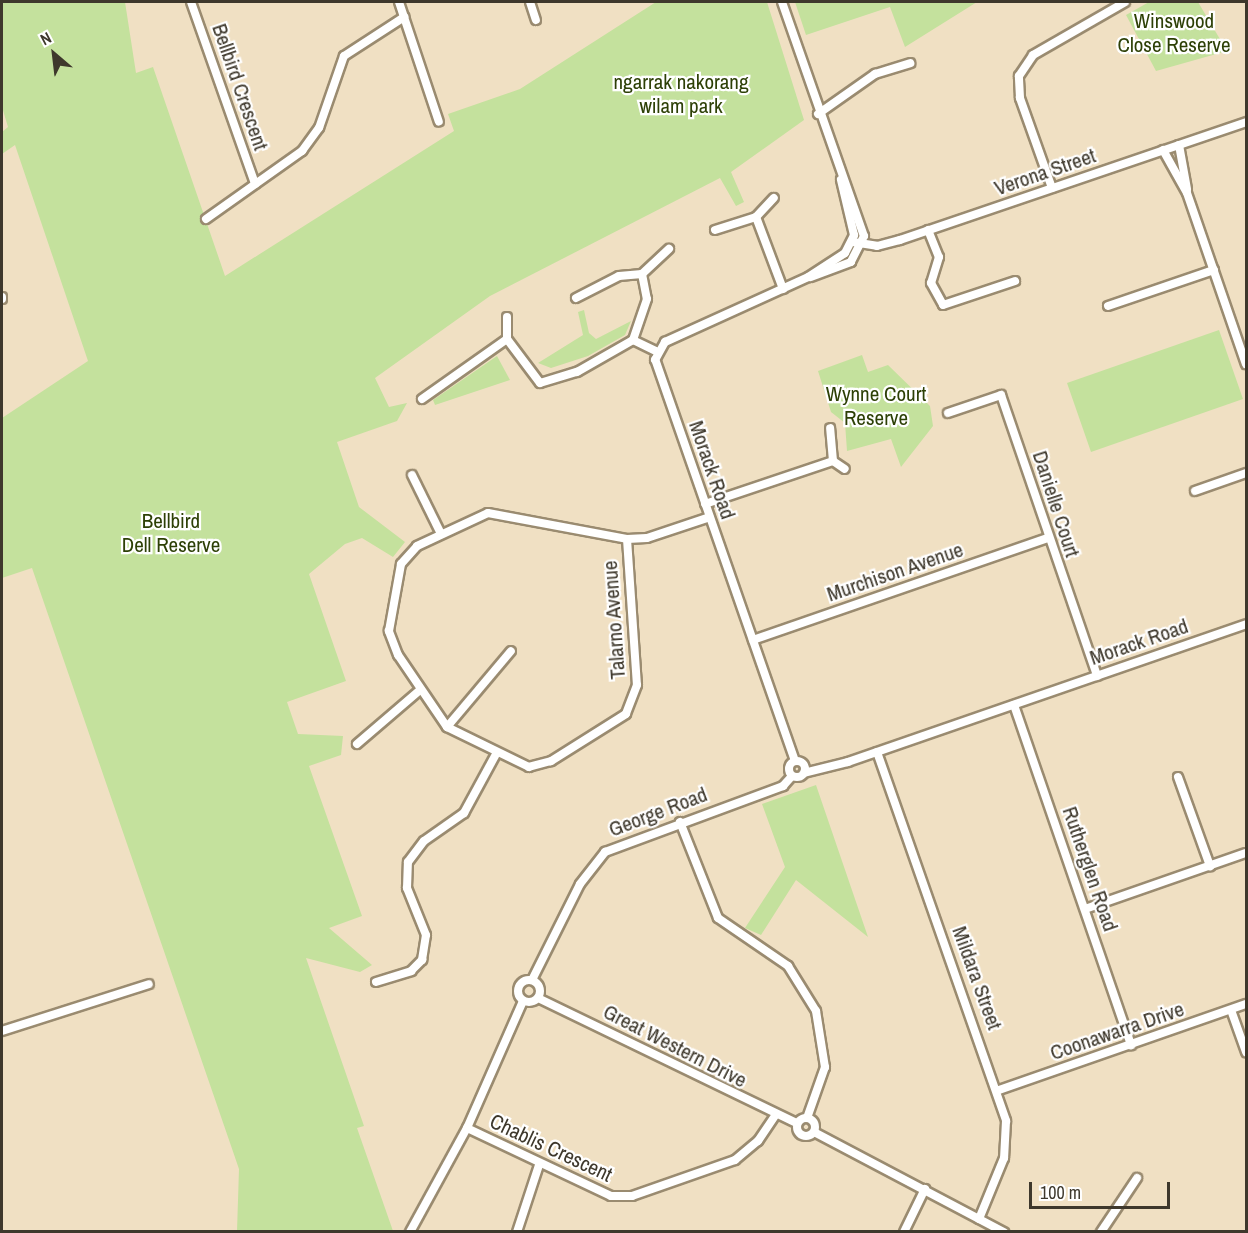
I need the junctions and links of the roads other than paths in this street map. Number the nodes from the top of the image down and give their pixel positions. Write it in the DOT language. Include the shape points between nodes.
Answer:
graph roads {
  1 [pos="191,2"];
  2 [pos="399,2"];
  3 [pos="530,2"];
  4 [pos="782,2"];
  5 [pos="1125,2"];
  6 [pos="404,17"];
  7 [pos="536,20"];
  8 [pos="910,63"];
  9 [pos="818,114"];
  10 [pos="439,122"];
  11 [pos="1246,122"];
  12 [pos="1179,145"];
  13 [pos="1163,150"];
  14 [pos="255,184"];
  15 [pos="1052,188"];
  16 [pos="1187,193"];
  17 [pos="774,198"];
  18 [pos="756,217"];
  19 [pos="206,219"];
  20 [pos="715,230"];
  21 [pos="928,230"];
  22 [pos="857,243"];
  23 [pos="669,249"];
  24 [pos="1214,270"];
  25 [pos="642,274"];
  26 [pos="1016,281"];
  27 [pos="783,289"];
  28 [pos="576,298"];
  29 [pos="1108,306"];
  30 [pos="507,316"];
  31 [pos="507,339"];
  32 [pos="633,340"];
  33 [pos="656,351"];
  34 [pos="1246,364"];
  35 [pos="422,399"];
  36 [pos="948,413"];
  37 [pos="830,428"];
  38 [pos="833,460"];
  39 [pos="844,469"];
  40 [pos="1246,472"];
  41 [pos="412,475"];
  42 [pos="1195,490"];
  43 [pos="705,504"];
  44 [pos="710,517"];
  45 [pos="441,534"];
  46 [pos="1048,538"];
  47 [pos="627,539"];
  48 [pos="1246,624"];
  49 [pos="753,640"];
  50 [pos="511,651"];
  51 [pos="1097,676"];
  52 [pos="420,690"];
  53 [pos="1014,705"];
  54 [pos="447,727"];
  55 [pos="357,744"];
  56 [pos="877,752"];
  57 [pos="496,754"];
  58 [pos="795,761"];
  59 [pos="804,772"];
  60 [pos="792,776"];
  61 [pos="1178,777"];
  62 [pos="680,822"];
  63 [pos="1246,852"];
  64 [pos="1210,866"];
  65 [pos="1085,909"];
  66 [pos="532,981"];
  67 [pos="376,982"];
  68 [pos="149,984"];
  69 [pos="538,998"];
  70 [pos="523,1001"];
  71 [pos="1246,1004"];
  72 [pos="1231,1010"];
  73 [pos="2,1031"];
  74 [pos="1131,1045"];
  75 [pos="1246,1052"];
  76 [pos="999,1090"];
  77 [pos="775,1116"];
  78 [pos="807,1118"];
  79 [pos="797,1123"];
  80 [pos="467,1128"];
  81 [pos="814,1132"];
  82 [pos="539,1165"];
  83 [pos="1137,1178"];
  84 [pos="925,1189"];
  85 [pos="979,1219"];
  86 [pos="410,1232"];
  87 [pos="517,1232"];
  88 [pos="904,1232"];
  89 [pos="1004,1232"];
  90 [pos="1101,1232"];
  1 -- 14 [label="street, Bellbird Crescent"];
  2 -- 6 [label="street"];
  3 -- 7 [label="street"];
  4 -- 9 [label="street"];
  5 -- 15 [label="street" via="1033,55 1019,76 1020,98"];
  6 -- 10 [label="street"];
  6 -- 14 [label="street" via="344,56 311,140"];
  8 -- 9 [label="street" via="874,74"];
  9 -- 22 [label="street"];
  11 -- 12 [label="street, Verona Street"];
  12 -- 13 [label="street, Verona Street"];
  12 -- 16 [label="street"];
  13 -- 15 [label="street, Verona Street"];
  13 -- 16 [label="street"];
  14 -- 19 [label="street"];
  15 -- 21 [label="street, Verona Street"];
  16 -- 24 [label="street"];
  17 -- 18 [label="street"];
  18 -- 20 [label="street"];
  18 -- 27 [label="street"];
  21 -- 22 [label="street, Verona Street" via="877,246"];
  21 -- 26 [label="street" via="939,257 931,283 943,304"];
  22 -- 27 [label="street" via="808,277"];
  23 -- 25 [label="street"];
  24 -- 29 [label="street"];
  24 -- 34 [label="street"];
  25 -- 28 [label="street" via="619,276"];
  25 -- 32 [label="street" via="647,299"];
  27 -- 33 [label="street"];
  30 -- 31 [label="street"];
  31 -- 32 [label="street" via="540,383 578,372"];
  31 -- 35 [label="street"];
  32 -- 33 [label="street"];
  33 -- 43 [label="street, Morack Road" via="654,360"];
  36 -- 46 [label="street, Danielle Court" via="1001,395"];
  37 -- 38 [label="street"];
  38 -- 39 [label="street"];
  38 -- 43 [label="street"];
  40 -- 42 [label="street"];
  41 -- 45 [label="street"];
  43 -- 44 [label="street, Morack Road"];
  44 -- 47 [label="street, Talarno Avenue" via="647,538"];
  44 -- 49 [label="street, Morack Road"];
  45 -- 47 [label="street, Talarno Avenue" via="488,513 501,513"];
  45 -- 52 [label="street, Talarno Avenue" via="417,546 401,564 389,631"];
  46 -- 49 [label="street, Murchison Avenue"];
  46 -- 51 [label="street, Danielle Court"];
  47 -- 57 [label="street, Talarno Avenue" via="637,685 633,703 626,714 540,766 519,765"];
  48 -- 51 [label="street, Morack Road"];
  49 -- 58 [label="street, Morack Road"];
  50 -- 54 [label="street"];
  51 -- 53 [label="street, Morack Road"];
  52 -- 54 [label="street, Talarno Avenue"];
  52 -- 55 [label="street"];
  53 -- 56 [label="street, Morack Road"];
  53 -- 65 [label="street, Rutherglen Road"];
  54 -- 57 [label="street, Talarno Avenue"];
  56 -- 59 [label="street, Morack Road"];
  56 -- 76 [label="street, Mildara Street"];
  57 -- 67 [label="street" via="464,813 424,840 408,862 407,888 426,935 422,960 411,971"];
  58 -- 59 [label="street" via="804,765"];
  58 -- 60 [label="street" via="789,766"];
  59 -- 60 [label="street, George Road"];
  60 -- 62 [label="street, George Road" via="783,786"];
  61 -- 64 [label="street"];
  62 -- 66 [label="street, George Road" via="621,842 591,865"];
  62 -- 78 [label="street" via="718,918 788,966 816,1011 825,1067"];
  63 -- 64 [label="street"];
  64 -- 65 [label="street"];
  65 -- 74 [label="street, Rutherglen Road"];
  66 -- 69 [label="street" via="540,988"];
  66 -- 70 [label="street, George Road" via="518,988"];
  68 -- 73 [label="street"];
  69 -- 70 [label="street"];
  69 -- 77 [label="street, Great Western Drive"];
  70 -- 80 [label="street"];
  71 -- 72 [label="street, Coonawarra Drive"];
  72 -- 74 [label="street, Coonawarra Drive"];
  72 -- 75 [label="street"];
  74 -- 76 [label="street, Coonawarra Drive"];
  76 -- 85 [label="street, Mildara Street" via="1006,1121 1004,1158"];
  77 -- 79 [label="street, Great Western Drive"];
  77 -- 82 [label="street, Chablis Crescent" via="758,1142 735,1160 632,1196 611,1196"];
  78 -- 79 [label="street"];
  78 -- 81 [label="street"];
  79 -- 81 [label="street, Great Western Drive" via="801,1136"];
  80 -- 82 [label="street, Chablis Crescent"];
  80 -- 86 [label="street"];
  81 -- 84 [label="street"];
  82 -- 87 [label="street" via="522,1203"];
  83 -- 90 [label="street"];
  84 -- 85 [label="street"];
  84 -- 88 [label="street"];
  85 -- 89 [label="street"];
}
